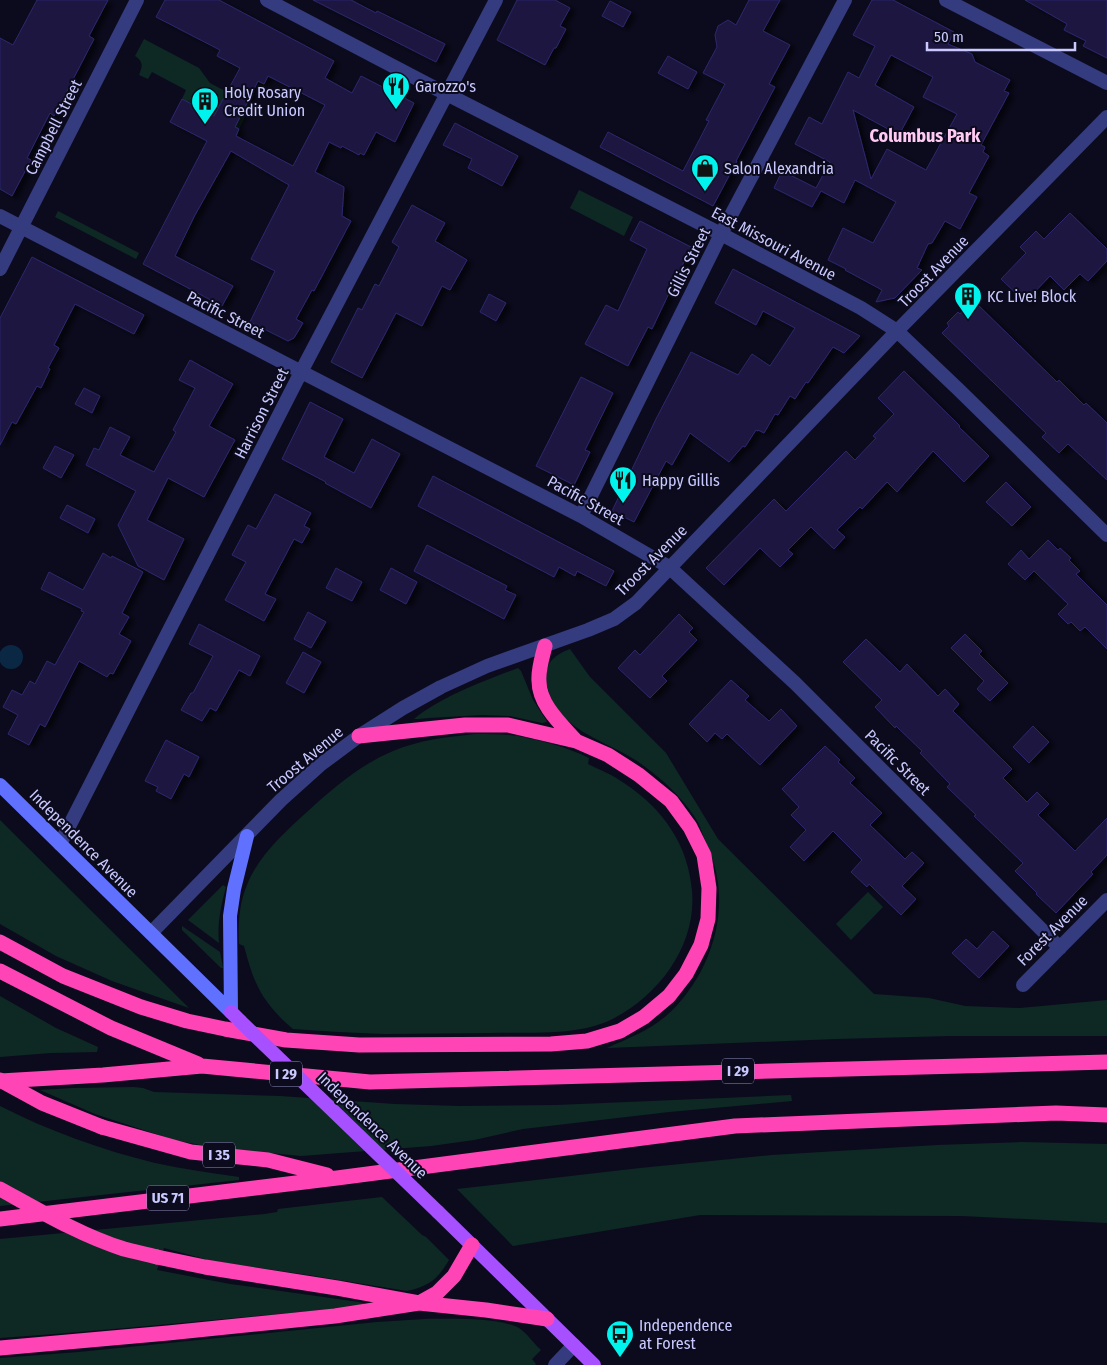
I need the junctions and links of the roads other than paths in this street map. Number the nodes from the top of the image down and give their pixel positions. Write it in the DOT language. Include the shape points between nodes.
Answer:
graph roads {
  1 [pos="137,0"];
  2 [pos="266,0"];
  3 [pos="496,0"];
  4 [pos="845,0"];
  5 [pos="946,0"];
  6 [pos="1107,83"];
  7 [pos="447,94"];
  8 [pos="1107,117"];
  9 [pos="0,216"];
  10 [pos="22,227"];
  11 [pos="721,234"];
  12 [pos="0,269"];
  13 [pos="897,331"];
  14 [pos="301,372"];
  15 [pos="581,516"];
  16 [pos="1107,535"];
  17 [pos="669,567"];
  18 [pos="545,646"];
  19 [pos="359,736"];
  20 [pos="576,741"];
  21 [pos="0,785"];
  22 [pos="247,836"];
  23 [pos="60,844"];
  24 [pos="1107,900"];
  25 [pos="151,933"];
  26 [pos="0,942"];
  27 [pos="1060,948"];
  28 [pos="0,971"];
  29 [pos="1023,985"];
  30 [pos="235,1017"];
  31 [pos="1107,1062"];
  32 [pos="202,1066"];
  33 [pos="0,1081"];
  34 [pos="1107,1115"];
  35 [pos="337,1178"];
  36 [pos="0,1189"];
  37 [pos="0,1218"];
  38 [pos="472,1245"];
  39 [pos="419,1303"];
  40 [pos="547,1319"];
  41 [pos="574,1345"];
  42 [pos="0,1348"];
  43 [pos="555,1365"];
  44 [pos="594,1365"];
  1 -- 10 [label="street, Campbell Street"];
  2 -- 7 [label="street, East Missouri Avenue"];
  3 -- 7 [label="street, Harrison Street"];
  4 -- 11 [label="street, Gillis Street"];
  5 -- 6 [label="street"];
  7 -- 11 [label="street, East Missouri Avenue"];
  7 -- 14 [label="street, Harrison Street"];
  8 -- 13 [label="street, Troost Avenue"];
  9 -- 10 [label="street, Pacific Street"];
  10 -- 12 [label="street, Campbell Street"];
  10 -- 14 [label="street, Pacific Street"];
  11 -- 13 [label="street, East Missouri Avenue" via="861,308"];
  11 -- 15 [label="street, Gillis Street"];
  13 -- 16 [label="street, East Missouri Avenue"];
  13 -- 17 [label="street, Troost Avenue"];
  14 -- 15 [label="street, Pacific Street"];
  14 -- 23 [label="street, Harrison Street"];
  15 -- 17 [label="street, Pacific Street"];
  17 -- 18 [label="street, Troost Avenue" via="636,603 614,619"];
  17 -- 27 [label="street, Pacific Street" via="794,683"];
  18 -- 19 [label="street, Troost Avenue" via="486,666 441,687"];
  18 -- 20 [label="highway" via="538,683 544,700"];
  19 -- 20 [label="highway" via="465,725 508,725"];
  19 -- 22 [label="street, Troost Avenue" via="320,765"];
  20 -- 26 [label="highway" via="616,760 671,801 690,827 704,855 709,888 708,919 701,945 686,974 669,996 644,1017 620,1031 587,1041 551,1044 359,1045 286,1040 187,1021 141,1007 63,976"];
  21 -- 23 [label="main road, Independence Avenue"];
  22 -- 25 [label="street, Troost Avenue"];
  22 -- 30 [label="main road" via="230,916"];
  23 -- 25 [label="main road, Independence Avenue"];
  24 -- 27 [label="street, Forest Avenue"];
  25 -- 30 [label="main road, Independence Avenue"];
  27 -- 29 [label="street, Forest Avenue"];
  28 -- 32 [label="highway" via="111,1028"];
  30 -- 38 [label="main road, Independence Avenue, bridge"];
  31 -- 32 [label="highway, I 29" via="370,1082"];
  32 -- 33 [label="highway"];
  33 -- 35 [label="highway, I 35, bridge" via="42,1103 102,1127 191,1152 268,1160"];
  34 -- 35 [label="highway" via="1056,1113 735,1126"];
  35 -- 37 [label="highway, US 71"];
  36 -- 39 [label="highway, bridge" via="84,1233 123,1248 205,1267"];
  38 -- 39 [label="highway" via="454,1276 437,1293"];
  38 -- 40 [label="main road, Independence Avenue"];
  39 -- 40 [label="highway"];
  39 -- 42 [label="highway" via="335,1316"];
  40 -- 41 [label="main road, Independence Avenue"];
  41 -- 43 [label="street"];
  41 -- 44 [label="main road, Independence Avenue"];
}
